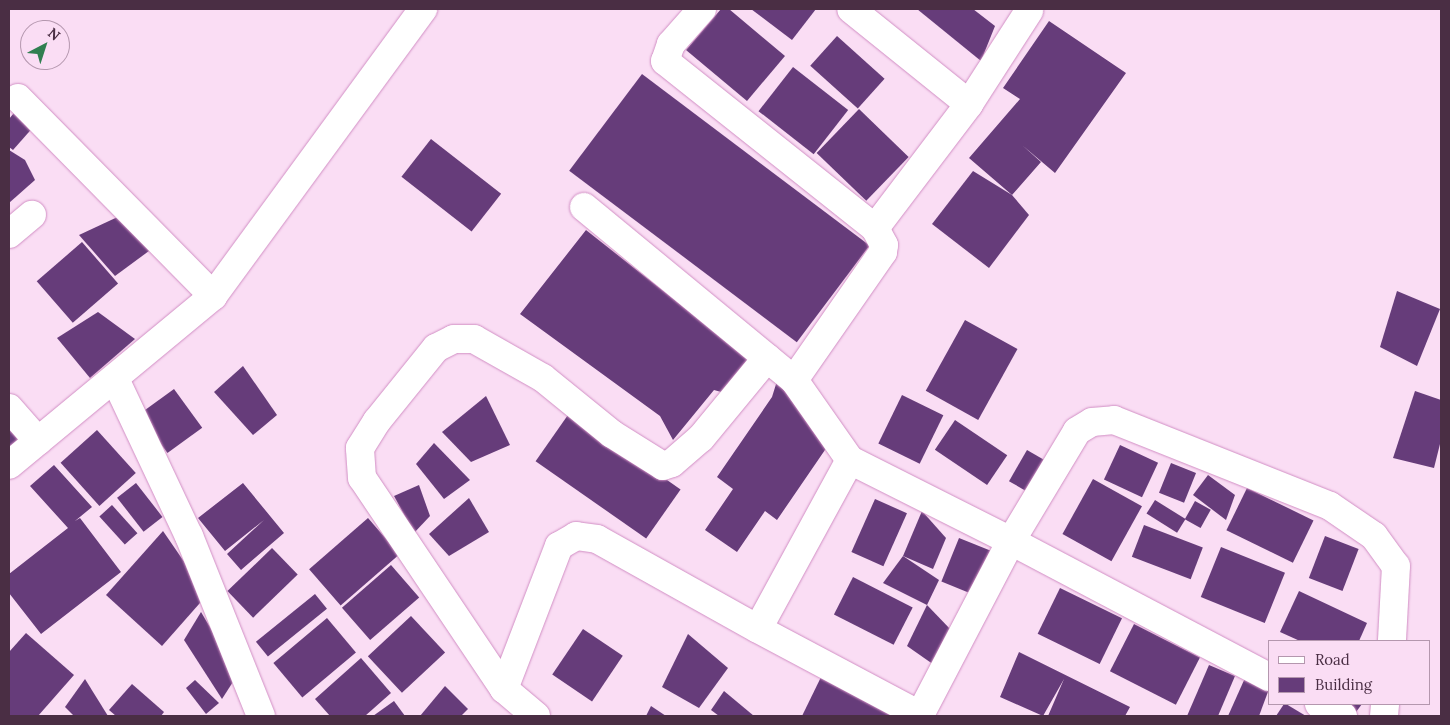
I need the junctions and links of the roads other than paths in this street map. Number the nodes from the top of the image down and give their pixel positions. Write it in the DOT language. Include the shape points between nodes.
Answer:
graph roads {
  1 [pos="423,9"];
  2 [pos="702,9"];
  3 [pos="851,9"];
  4 [pos="1029,11"];
  5 [pos="18,98"];
  6 [pos="969,104"];
  7 [pos="584,207"];
  8 [pos="32,215"];
  9 [pos="875,228"];
  10 [pos="9,234"];
  11 [pos="213,296"];
  12 [pos="767,358"];
  13 [pos="115,379"];
  14 [pos="794,380"];
  15 [pos="9,408"];
  16 [pos="38,442"];
  17 [pos="850,460"];
  18 [pos="9,465"];
  19 [pos="1011,541"];
  20 [pos="758,629"];
  21 [pos="1392,640"];
  22 [pos="1268,676"];
  23 [pos="504,689"];
  24 [pos="1321,705"];
  25 [pos="261,716"];
  26 [pos="536,716"];
  27 [pos="921,716"];
  28 [pos="1343,716"];
  1 -- 11 [label="street"];
  2 -- 9 [label="street" via="671,44 665,61"];
  3 -- 6 [label="street"];
  4 -- 6 [label="street"];
  5 -- 11 [label="street"];
  6 -- 9 [label="street"];
  7 -- 12 [label="street"];
  8 -- 10 [label="street"];
  9 -- 14 [label="street" via="884,245 883,252"];
  11 -- 13 [label="street"];
  12 -- 14 [label="street"];
  12 -- 23 [label="street" via="701,438 672,463 663,466 612,434 543,378 497,348 474,340 454,339 436,348 382,414 360,448 362,478"];
  13 -- 16 [label="street"];
  13 -- 25 [label="street" via="190,536"];
  14 -- 17 [label="street"];
  15 -- 16 [label="street"];
  16 -- 18 [label="street"];
  17 -- 19 [label="street"];
  17 -- 20 [label="street"];
  19 -- 21 [label="street" via="1077,431 1092,422 1114,420 1330,506 1374,536 1396,566"];
  19 -- 22 [label="street"];
  19 -- 27 [label="street"];
  20 -- 23 [label="street" via="597,539 576,536 558,546"];
  20 -- 27 [label="street"];
  23 -- 26 [label="street"];
  24 -- 28 [label="street"];
}
